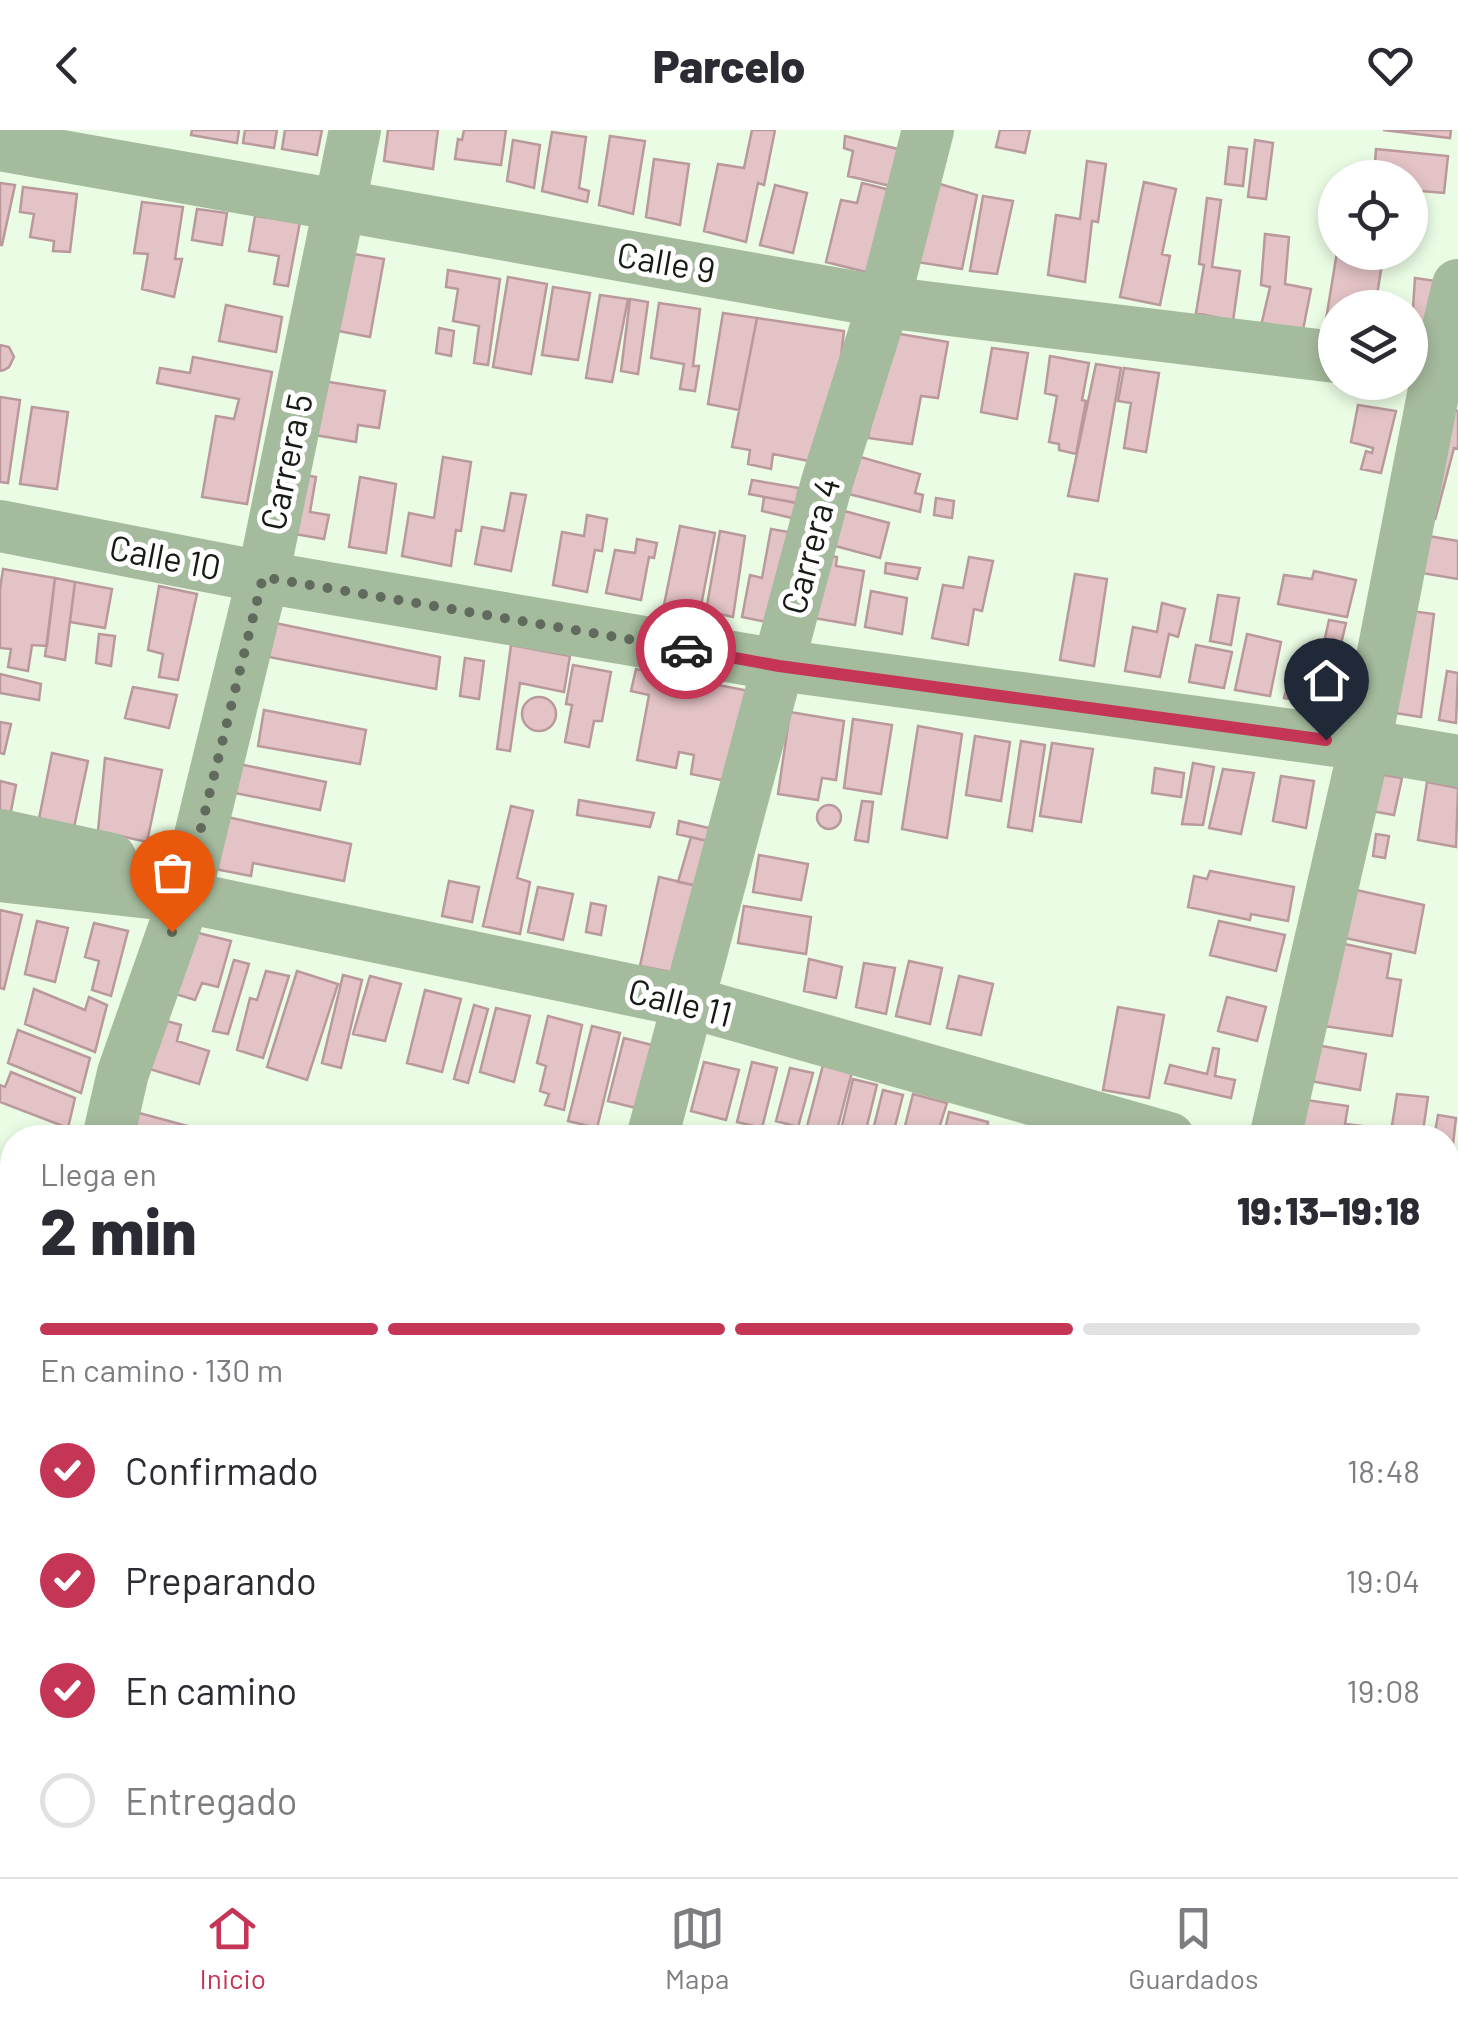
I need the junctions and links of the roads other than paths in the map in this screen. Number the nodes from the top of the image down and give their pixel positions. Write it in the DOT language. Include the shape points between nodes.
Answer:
graph roads {
  1 [pos="356,130"];
  2 [pos="928,130"];
  3 [pos="0,144"];
  4 [pos="341,206"];
  5 [pos="1458,285"];
  6 [pos="884,302"];
  7 [pos="1318,355"];
  8 [pos="1435,369"];
  9 [pos="0,526"];
  10 [pos="263,577"];
  11 [pos="779,666"];
  12 [pos="1365,745"];
  13 [pos="1458,761"];
  14 [pos="0,836"];
  15 [pos="0,876"];
  16 [pos="184,897"];
  17 [pos="689,1002"];
  18 [pos="111,1125"];
  19 [pos="656,1125"];
  20 [pos="1122,1125"];
  21 [pos="1278,1125"];
  1 -- 4 [label="street, Carrera 5"];
  2 -- 6 [label="street, Carrera 4"];
  3 -- 4 [label="street, Calle 9"];
  4 -- 6 [label="street, Calle 9"];
  4 -- 10 [label="street, Carrera 5"];
  5 -- 8 [label="street"];
  6 -- 7 [label="street, Calle 9"];
  6 -- 11 [label="street, Carrera 4"];
  8 -- 12 [label="street"];
  9 -- 10 [label="street, Calle 10"];
  10 -- 11 [label="street, Calle 10"];
  10 -- 16 [label="street, Carrera 5"];
  11 -- 12 [label="street, Calle 10"];
  11 -- 17 [label="street, Carrera 4"];
  12 -- 13 [label="street, Calle 10"];
  12 -- 21 [label="street"];
  14 -- 16 [label="street, Calle 11" via="159,869"];
  15 -- 16 [label="street, Calle 11"];
  16 -- 17 [label="street, Calle 11"];
  16 -- 18 [label="street, Carrera 5"];
  17 -- 19 [label="street, Carrera 4"];
  17 -- 20 [label="street, Calle 11"];
}
